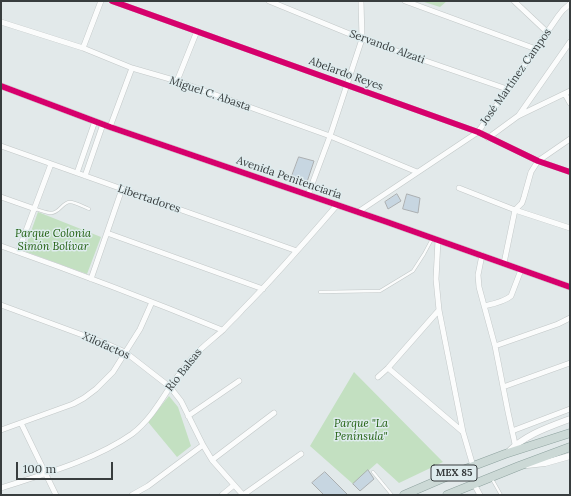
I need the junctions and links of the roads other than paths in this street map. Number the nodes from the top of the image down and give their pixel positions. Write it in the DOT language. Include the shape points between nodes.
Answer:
graph roads {
  1 [pos="101,1"];
  2 [pos="112,1"];
  3 [pos="269,1"];
  4 [pos="361,1"];
  5 [pos="405,1"];
  6 [pos="514,1"];
  7 [pos="570,4"];
  8 [pos="1,22"];
  9 [pos="197,31"];
  10 [pos="547,32"];
  11 [pos="362,39"];
  12 [pos="570,42"];
  13 [pos="83,48"];
  14 [pos="536,49"];
  15 [pos="570,50"];
  16 [pos="562,54"];
  17 [pos="132,68"];
  18 [pos="177,82"];
  19 [pos="347,85"];
  20 [pos="1,86"];
  21 [pos="507,89"];
  22 [pos="568,93"];
  23 [pos="570,103"];
  24 [pos="518,116"];
  25 [pos="95,121"];
  26 [pos="106,125"];
  27 [pos="478,132"];
  28 [pos="330,136"];
  29 [pos="488,138"];
  30 [pos="570,139"];
  31 [pos="1,146"];
  32 [pos="538,161"];
  33 [pos="51,164"];
  34 [pos="418,172"];
  35 [pos="570,172"];
  36 [pos="77,173"];
  37 [pos="85,176"];
  38 [pos="459,188"];
  39 [pos="122,189"];
  40 [pos="308,195"];
  41 [pos="1,197"];
  42 [pos="337,205"];
  43 [pos="35,209"];
  44 [pos="89,209"];
  45 [pos="515,210"];
  46 [pos="358,212"];
  47 [pos="570,228"];
  48 [pos="107,233"];
  49 [pos="435,239"];
  50 [pos="1,246"];
  51 [pos="297,251"];
  52 [pos="18,252"];
  53 [pos="482,255"];
  54 [pos="504,263"];
  55 [pos="521,270"];
  56 [pos="91,279"];
  57 [pos="570,287"];
  58 [pos="263,289"];
  59 [pos="320,292"];
  60 [pos="152,302"];
  61 [pos="1,305"];
  62 [pos="484,306"];
  63 [pos="438,310"];
  64 [pos="570,318"];
  65 [pos="222,330"];
  66 [pos="494,346"];
  67 [pos="125,352"];
  68 [pos="570,363"];
  69 [pos="388,368"];
  70 [pos="378,377"];
  71 [pos="239,381"];
  72 [pos="170,387"];
  73 [pos="503,387"];
  74 [pos="570,409"];
  75 [pos="274,413"];
  76 [pos="188,416"];
  77 [pos="570,419"];
  78 [pos="21,423"];
  79 [pos="1,430"];
  80 [pos="512,431"];
  81 [pos="463,432"];
  82 [pos="570,432"];
  83 [pos="515,444"];
  84 [pos="203,445"];
  85 [pos="570,447"];
  86 [pos="301,454"];
  87 [pos="505,454"];
  88 [pos="570,456"];
  89 [pos="212,460"];
  90 [pos="473,466"];
  91 [pos="519,466"];
  92 [pos="373,472"];
  93 [pos="45,474"];
  94 [pos="491,477"];
  95 [pos="474,484"];
  96 [pos="234,485"];
  97 [pos="1,488"];
  98 [pos="56,495"];
  99 [pos="132,495"];
  100 [pos="222,495"];
  101 [pos="243,495"];
  102 [pos="392,495"];
  103 [pos="404,495"];
  104 [pos="447,495"];
  105 [pos="480,495"];
  106 [pos="501,495"];
  1 -- 13 [label="street"];
  2 -- 9 [label="street, Abelardo Reyes"];
  3 -- 11 [label="street, Servando Alzati"];
  4 -- 11 [label="street"];
  5 -- 14 [label="street"];
  6 -- 10 [label="street"];
  7 -- 10 [label="street, José Martínez Campos"];
  8 -- 13 [label="street, Miguel C. Abasta"];
  9 -- 18 [label="street"];
  9 -- 19 [label="street, Abelardo Reyes"];
  10 -- 14 [label="street, José Martínez Campos"];
  11 -- 19 [label="street"];
  11 -- 21 [label="street, Servando Alzati"];
  12 -- 16 [label="street"];
  13 -- 17 [label="street, Miguel C. Abasta"];
  14 -- 21 [label="street, José Martínez Campos"];
  15 -- 16 [label="street"];
  16 -- 24 [label="street"];
  17 -- 18 [label="street, Miguel C. Abasta"];
  17 -- 26 [label="street"];
  18 -- 28 [label="street, Miguel C. Abasta"];
  19 -- 27 [label="street, Abelardo Reyes"];
  19 -- 28 [label="street"];
  20 -- 25 [label="street, Avenida Penitenciaría"];
  21 -- 27 [label="street, José Martínez Campos"];
  22 -- 23 [label="street"];
  22 -- 24 [label="street"];
  24 -- 29 [label="street"];
  25 -- 26 [label="street, Avenida Penitenciaría"];
  25 -- 36 [label="street"];
  26 -- 37 [label="street"];
  26 -- 40 [label="street, Avenida Penitenciaría"];
  27 -- 29 [label="street, Abelardo Reyes"];
  27 -- 34 [label="street, José Martínez Campos"];
  28 -- 34 [label="street, Miguel C. Abasta"];
  28 -- 40 [label="street"];
  29 -- 32 [label="street, Abelardo Reyes"];
  30 -- 32 [label="street"];
  31 -- 33 [label="street, Libertadores"];
  32 -- 35 [label="street, Abelardo Reyes"];
  32 -- 45 [label="street" via="530,172 522,203"];
  33 -- 36 [label="street, Libertadores"];
  33 -- 43 [label="street"];
  34 -- 46 [label="street, José Martínez Campos"];
  36 -- 37 [label="street, Libertadores"];
  37 -- 39 [label="street, Libertadores"];
  38 -- 45 [label="street"];
  39 -- 48 [label="street"];
  39 -- 51 [label="street, Libertadores"];
  40 -- 42 [label="street, Avenida Penitenciaría"];
  41 -- 43 [label="street"];
  42 -- 46 [label="street, Avenida Penitenciaría"];
  42 -- 51 [label="street, Río Balsas"];
  43 -- 44 [label="lane" via="55,212 70,202"];
  43 -- 52 [label="street"];
  45 -- 47 [label="street"];
  45 -- 54 [label="street"];
  46 -- 49 [label="street, Avenida Penitenciaría"];
  48 -- 56 [label="street"];
  48 -- 58 [label="street"];
  49 -- 53 [label="street, Avenida Penitenciaría"];
  49 -- 59 [label="lane" via="413,271 380,291"];
  49 -- 63 [label="street"];
  50 -- 52 [label="street"];
  51 -- 58 [label="street, Río Balsas"];
  52 -- 56 [label="street"];
  53 -- 54 [label="street, Avenida Penitenciaría"];
  53 -- 62 [label="street" via="478,280"];
  54 -- 55 [label="street, Avenida Penitenciaría"];
  55 -- 57 [label="street, Avenida Penitenciaría"];
  55 -- 62 [label="street" via="509,298"];
  56 -- 60 [label="street"];
  58 -- 65 [label="street, Río Balsas"];
  60 -- 65 [label="street"];
  60 -- 67 [label="street" via="140,330"];
  61 -- 67 [label="street, Xilofactos"];
  62 -- 66 [label="street"];
  63 -- 69 [label="street"];
  63 -- 81 [label="street"];
  64 -- 66 [label="street"];
  65 -- 72 [label="street, Río Balsas" via="192,358"];
  66 -- 73 [label="street"];
  67 -- 72 [label="street, Xilofactos"];
  67 -- 78 [label="street" via="113,372 84,398"];
  68 -- 73 [label="street"];
  69 -- 70 [label="street"];
  69 -- 81 [label="street"];
  71 -- 76 [label="street"];
  72 -- 76 [label="street, Xilofactos"];
  72 -- 93 [label="street, Río Balsas" via="150,416 132,434 101,452"];
  73 -- 80 [label="street"];
  74 -- 80 [label="street"];
  75 -- 89 [label="street"];
  76 -- 84 [label="street, Xilofactos"];
  77 -- 83 [label="street"];
  78 -- 79 [label="street"];
  78 -- 93 [label="street"];
  80 -- 83 [label="street"];
  81 -- 90 [label="street"];
  82 -- 87 [label="highway, MEX 85"];
  83 -- 87 [label="street"];
  84 -- 89 [label="street, Xilofactos"];
  84 -- 99 [label="street"];
  85 -- 91 [label="highway, MEX 85"];
  86 -- 101 [label="street"];
  87 -- 90 [label="highway, MEX 85"];
  88 -- 91 [label="street" via="546,464"];
  89 -- 96 [label="street, Xilofactos"];
  90 -- 103 [label="highway, MEX 85"];
  91 -- 94 [label="highway, MEX 85"];
  92 -- 102 [label="lane"];
  93 -- 97 [label="street, Río Balsas"];
  93 -- 98 [label="street"];
  94 -- 95 [label="highway, MEX 85"];
  94 -- 106 [label="lane"];
  95 -- 104 [label="highway, MEX 85"];
  95 -- 105 [label="street"];
  96 -- 100 [label="street"];
  96 -- 101 [label="street, Xilofactos"];
}
